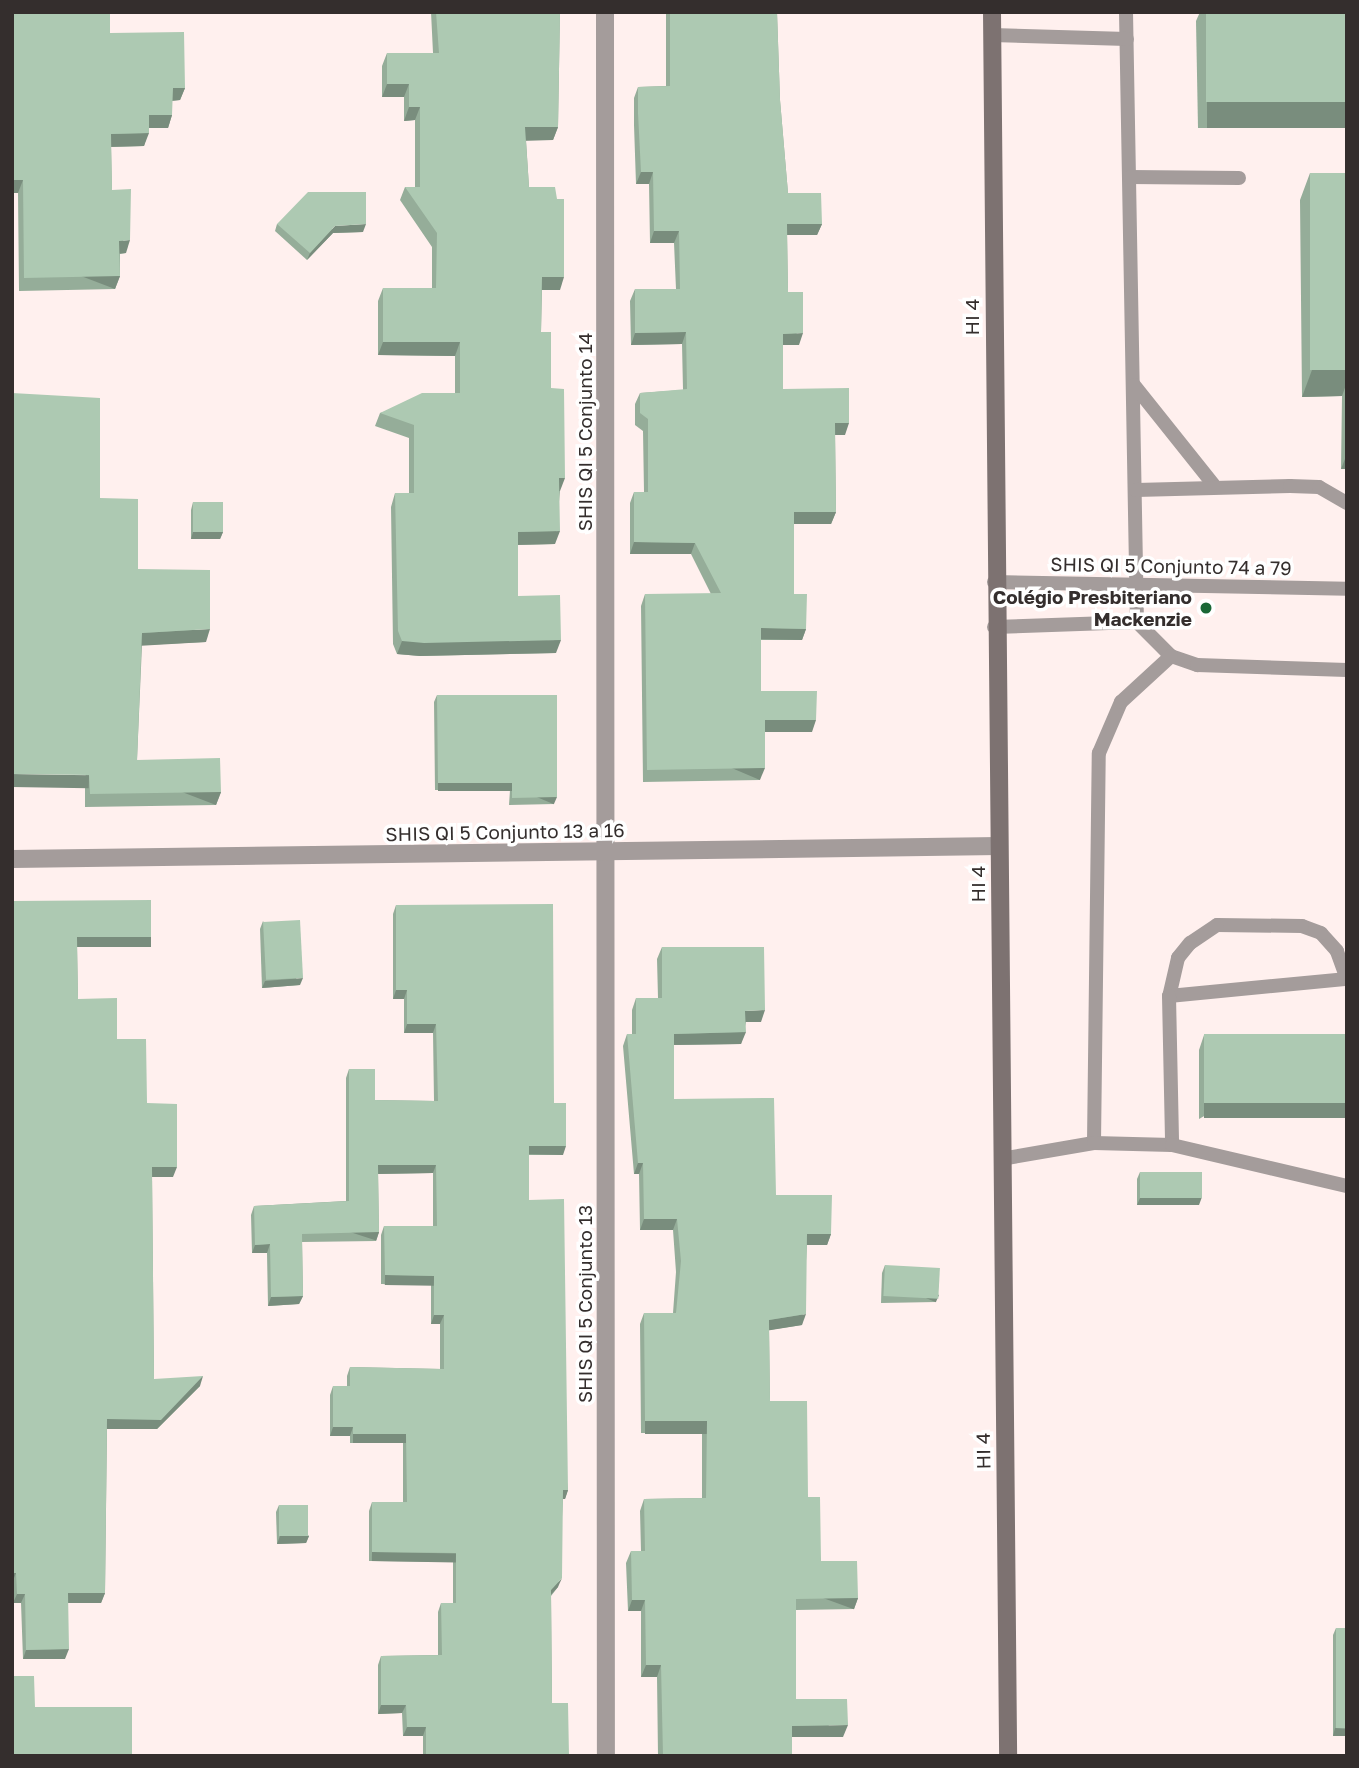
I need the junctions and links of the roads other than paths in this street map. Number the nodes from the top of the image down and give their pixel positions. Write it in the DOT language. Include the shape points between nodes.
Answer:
graph roads {
  1 [pos="605,12"];
  2 [pos="992,12"];
  3 [pos="1126,12"];
  4 [pos="992,34"];
  5 [pos="1126,38"];
  6 [pos="1130,177"];
  7 [pos="1239,178"];
  8 [pos="1134,386"];
  9 [pos="1213,484"];
  10 [pos="1136,490"];
  11 [pos="1347,503"];
  12 [pos="994,582"];
  13 [pos="1138,583"];
  14 [pos="1347,589"];
  15 [pos="1137,622"];
  16 [pos="994,627"];
  17 [pos="1171,656"];
  18 [pos="1347,670"];
  19 [pos="999,846"];
  20 [pos="606,852"];
  21 [pos="12,859"];
  22 [pos="1169,996"];
  23 [pos="1094,1143"];
  24 [pos="1172,1145"];
  25 [pos="1001,1159"];
  26 [pos="1347,1186"];
  27 [pos="606,1756"];
  28 [pos="1008,1756"];
  1 -- 20 [label="street, SHIS QI 5 Conjunto 14"];
  2 -- 4 [label="street, HI 4"];
  3 -- 5 [label="lane"];
  4 -- 5 [label="lane"];
  4 -- 12 [label="street, HI 4"];
  5 -- 6 [label="lane"];
  6 -- 7 [label="lane"];
  6 -- 8 [label="lane"];
  8 -- 9 [label="lane"];
  8 -- 10 [label="lane"];
  9 -- 10 [label="lane"];
  9 -- 11 [label="lane" via="1319,487"];
  10 -- 13 [label="lane"];
  12 -- 13 [label="lane, SHIS QI 5 Conjunto 74 a 79"];
  12 -- 16 [label="street, HI 4"];
  13 -- 14 [label="lane, SHIS QI 5 Conjunto 74 a 79"];
  13 -- 15 [label="lane"];
  15 -- 16 [label="lane"];
  15 -- 17 [label="lane"];
  16 -- 19 [label="street, HI 4"];
  17 -- 18 [label="lane" via="1197,665"];
  17 -- 23 [label="lane" via="1121,702 1099,753"];
  19 -- 20 [label="street, SHIS QI 5 Conjunto 13 a 16"];
  19 -- 25 [label="street, HI 4"];
  20 -- 21 [label="street, SHIS QI 5 Conjunto 13 a 16"];
  20 -- 27 [label="street, SHIS QI 5 Conjunto 13"];
  22 -- 22 [label="lane" via="1178,958 1190,943 1217,925 1246,921 1321,933 1337,951 1347,979"];
  22 -- 24 [label="lane"];
  23 -- 24 [label="lane"];
  23 -- 25 [label="lane"];
  24 -- 26 [label="lane"];
  25 -- 28 [label="street, HI 4"];
}
